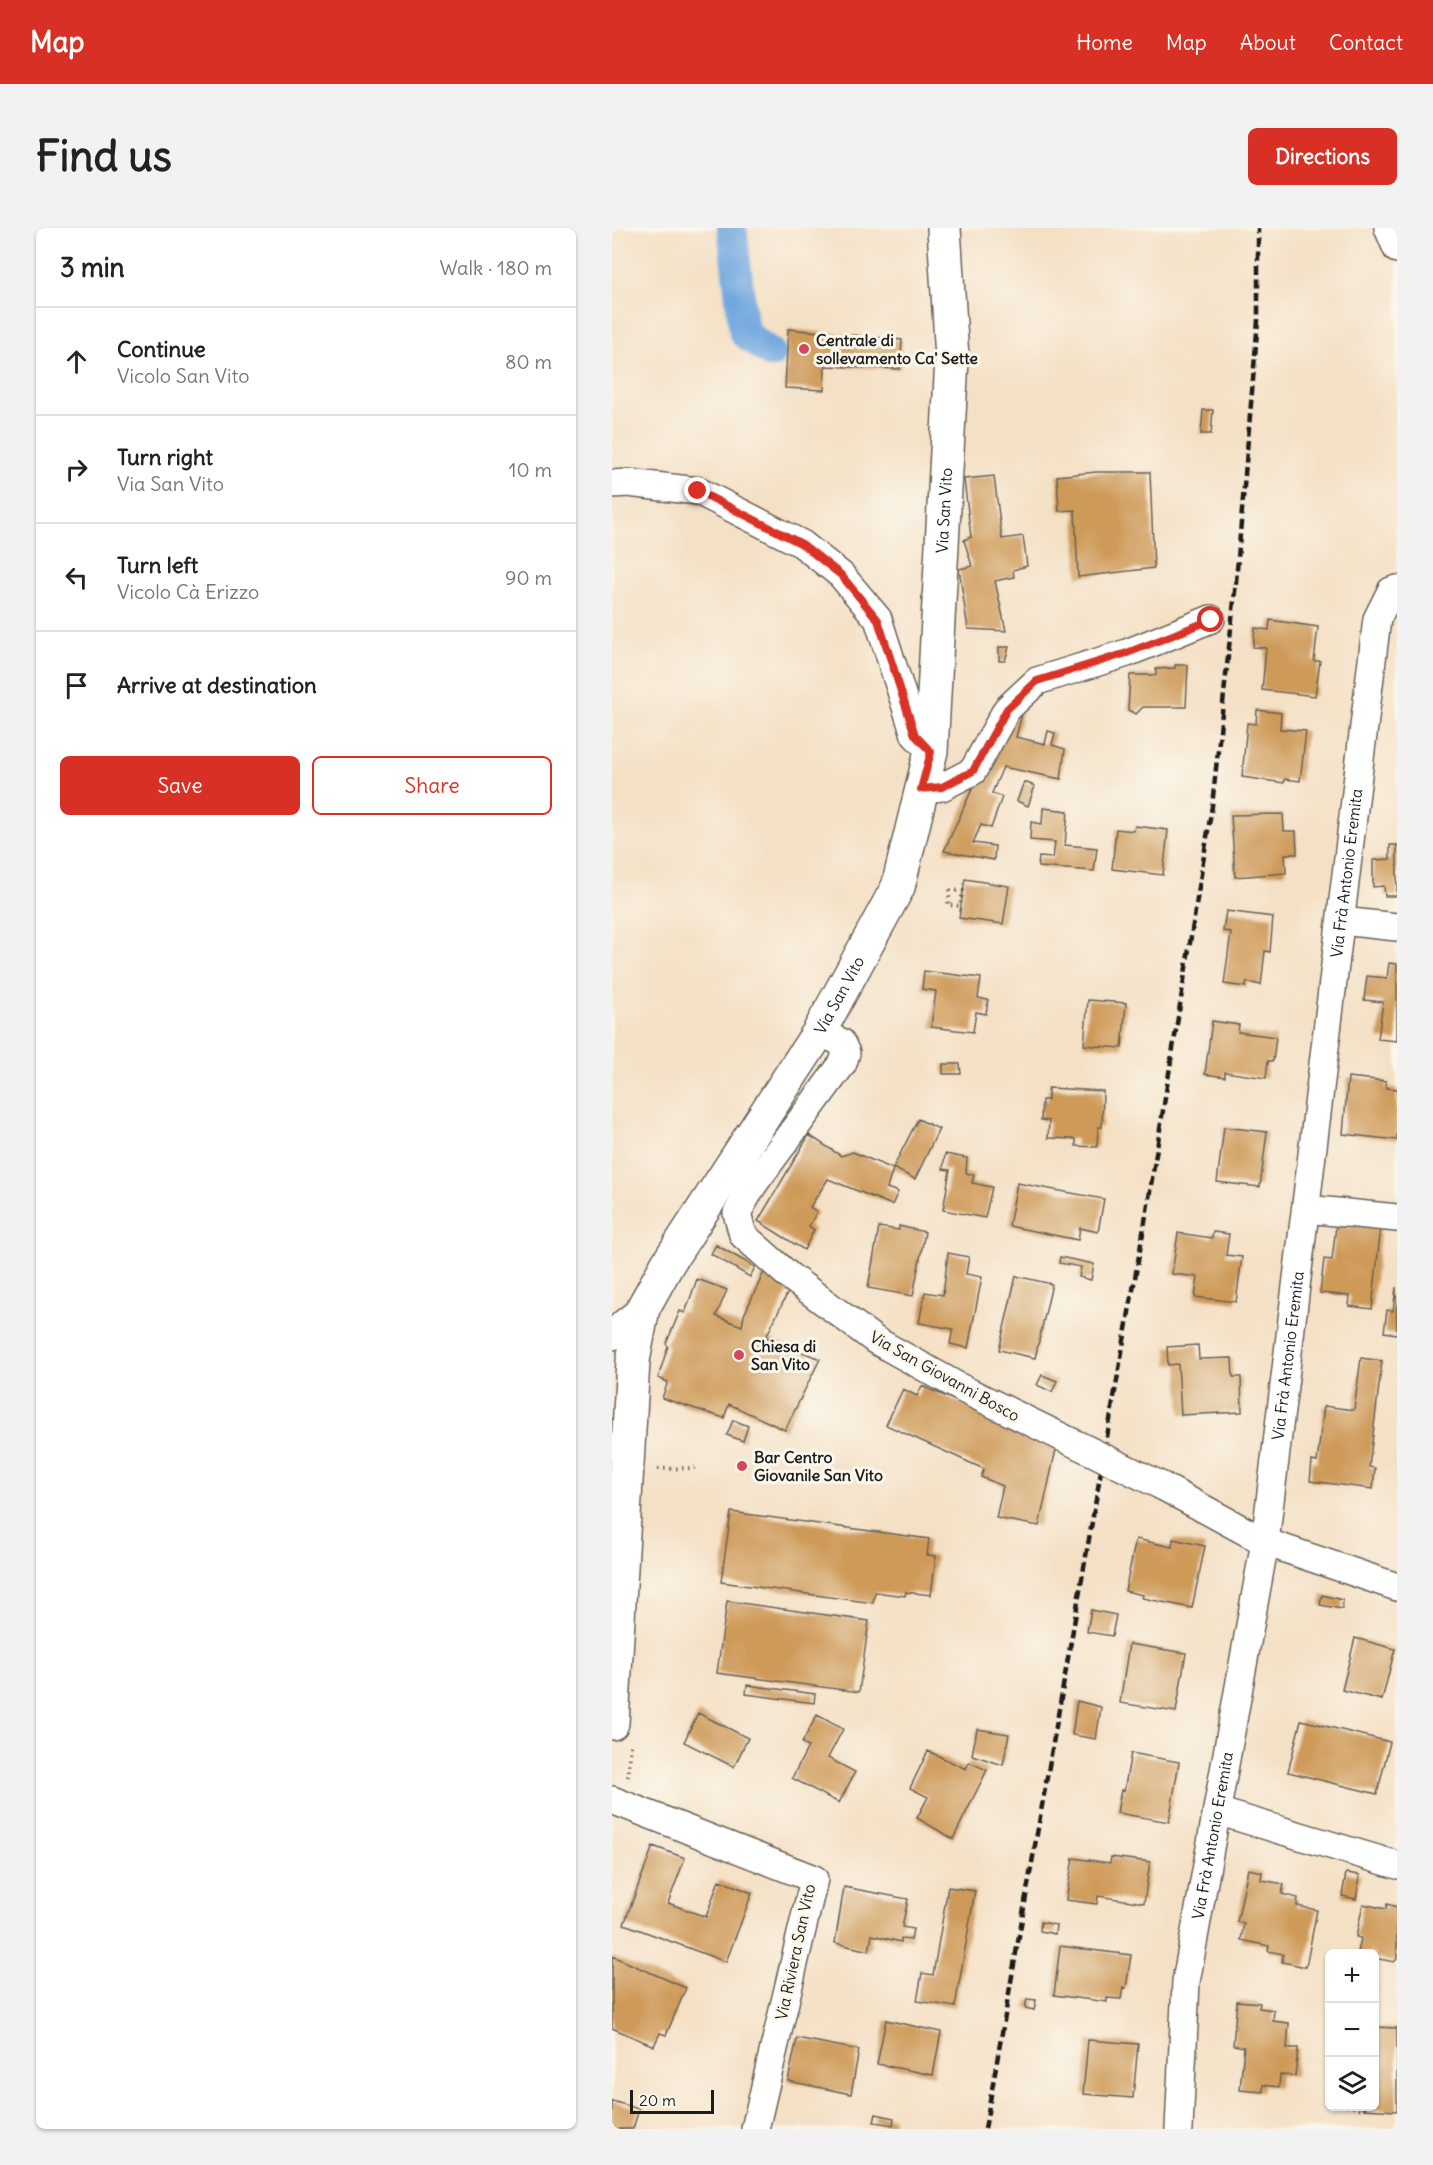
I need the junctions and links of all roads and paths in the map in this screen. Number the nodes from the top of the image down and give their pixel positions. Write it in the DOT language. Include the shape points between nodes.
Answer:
graph roads {
  1 [pos="944,228"];
  2 [pos="1388,228"];
  3 [pos="1397,249"];
  4 [pos="612,484"];
  5 [pos="1397,589"];
  6 [pos="1211,620"];
  7 [pos="931,752"];
  8 [pos="921,789"];
  9 [pos="951,890"];
  10 [pos="1341,921"];
  11 [pos="1397,927"];
  12 [pos="819,1032"];
  13 [pos="1306,1209"];
  14 [pos="1397,1218"];
  15 [pos="643,1308"];
  16 [pos="612,1336"];
  17 [pos="695,1468"];
  18 [pos="657,1480"];
  19 [pos="1265,1542"];
  20 [pos="1397,1587"];
  21 [pos="622,1729"];
  22 [pos="620,1790"];
  23 [pos="1217,1811"];
  24 [pos="1397,1865"];
  25 [pos="755,2129"];
  26 [pos="1179,2129"];
  1 -- 7 [label="main road, Via San Vito" via="952,358"];
  2 -- 3 [label="street"];
  4 -- 7 [label="street" via="698,491 802,544 841,575 878,620 915,735"];
  5 -- 10 [label="street, Via Frà Antonio Eremita" via="1390,591 1377,620"];
  6 -- 8 [label="street" via="1127,653 1037,681 1007,709 973,771 942,787"];
  7 -- 8 [label="main road, Via San Vito"];
  8 -- 12 [label="main road, Via San Vito" via="898,887"];
  9 -- 9 [label="path" via="963,891 960,906 948,904"];
  10 -- 11 [label="street"];
  10 -- 13 [label="street, Via Frà Antonio Eremita"];
  12 -- 15 [label="main road, Via San Vito" via="668,1263"];
  12 -- 19 [label="street, Via San Giovanni Bosco, bridge" via="841,1042 846,1053 843,1063 753,1185 737,1213 743,1235 788,1275 875,1340 963,1389 1162,1486"];
  13 -- 14 [label="street"];
  13 -- 19 [label="street, Via Frà Antonio Eremita"];
  15 -- 16 [label="street"];
  15 -- 21 [label="main road, Via San Vito" via="633,1361"];
  17 -- 18 [label="path" via="658,1468"];
  19 -- 20 [label="street, Via San Giovanni Bosco"];
  19 -- 23 [label="street, Via Frà Antonio Eremita"];
  21 -- 22 [label="path"];
  22 -- 25 [label="street, Via Riviera San Vito" via="814,1879"];
  23 -- 24 [label="street"];
  23 -- 26 [label="street, Via Frà Antonio Eremita" via="1186,1982"];
}
